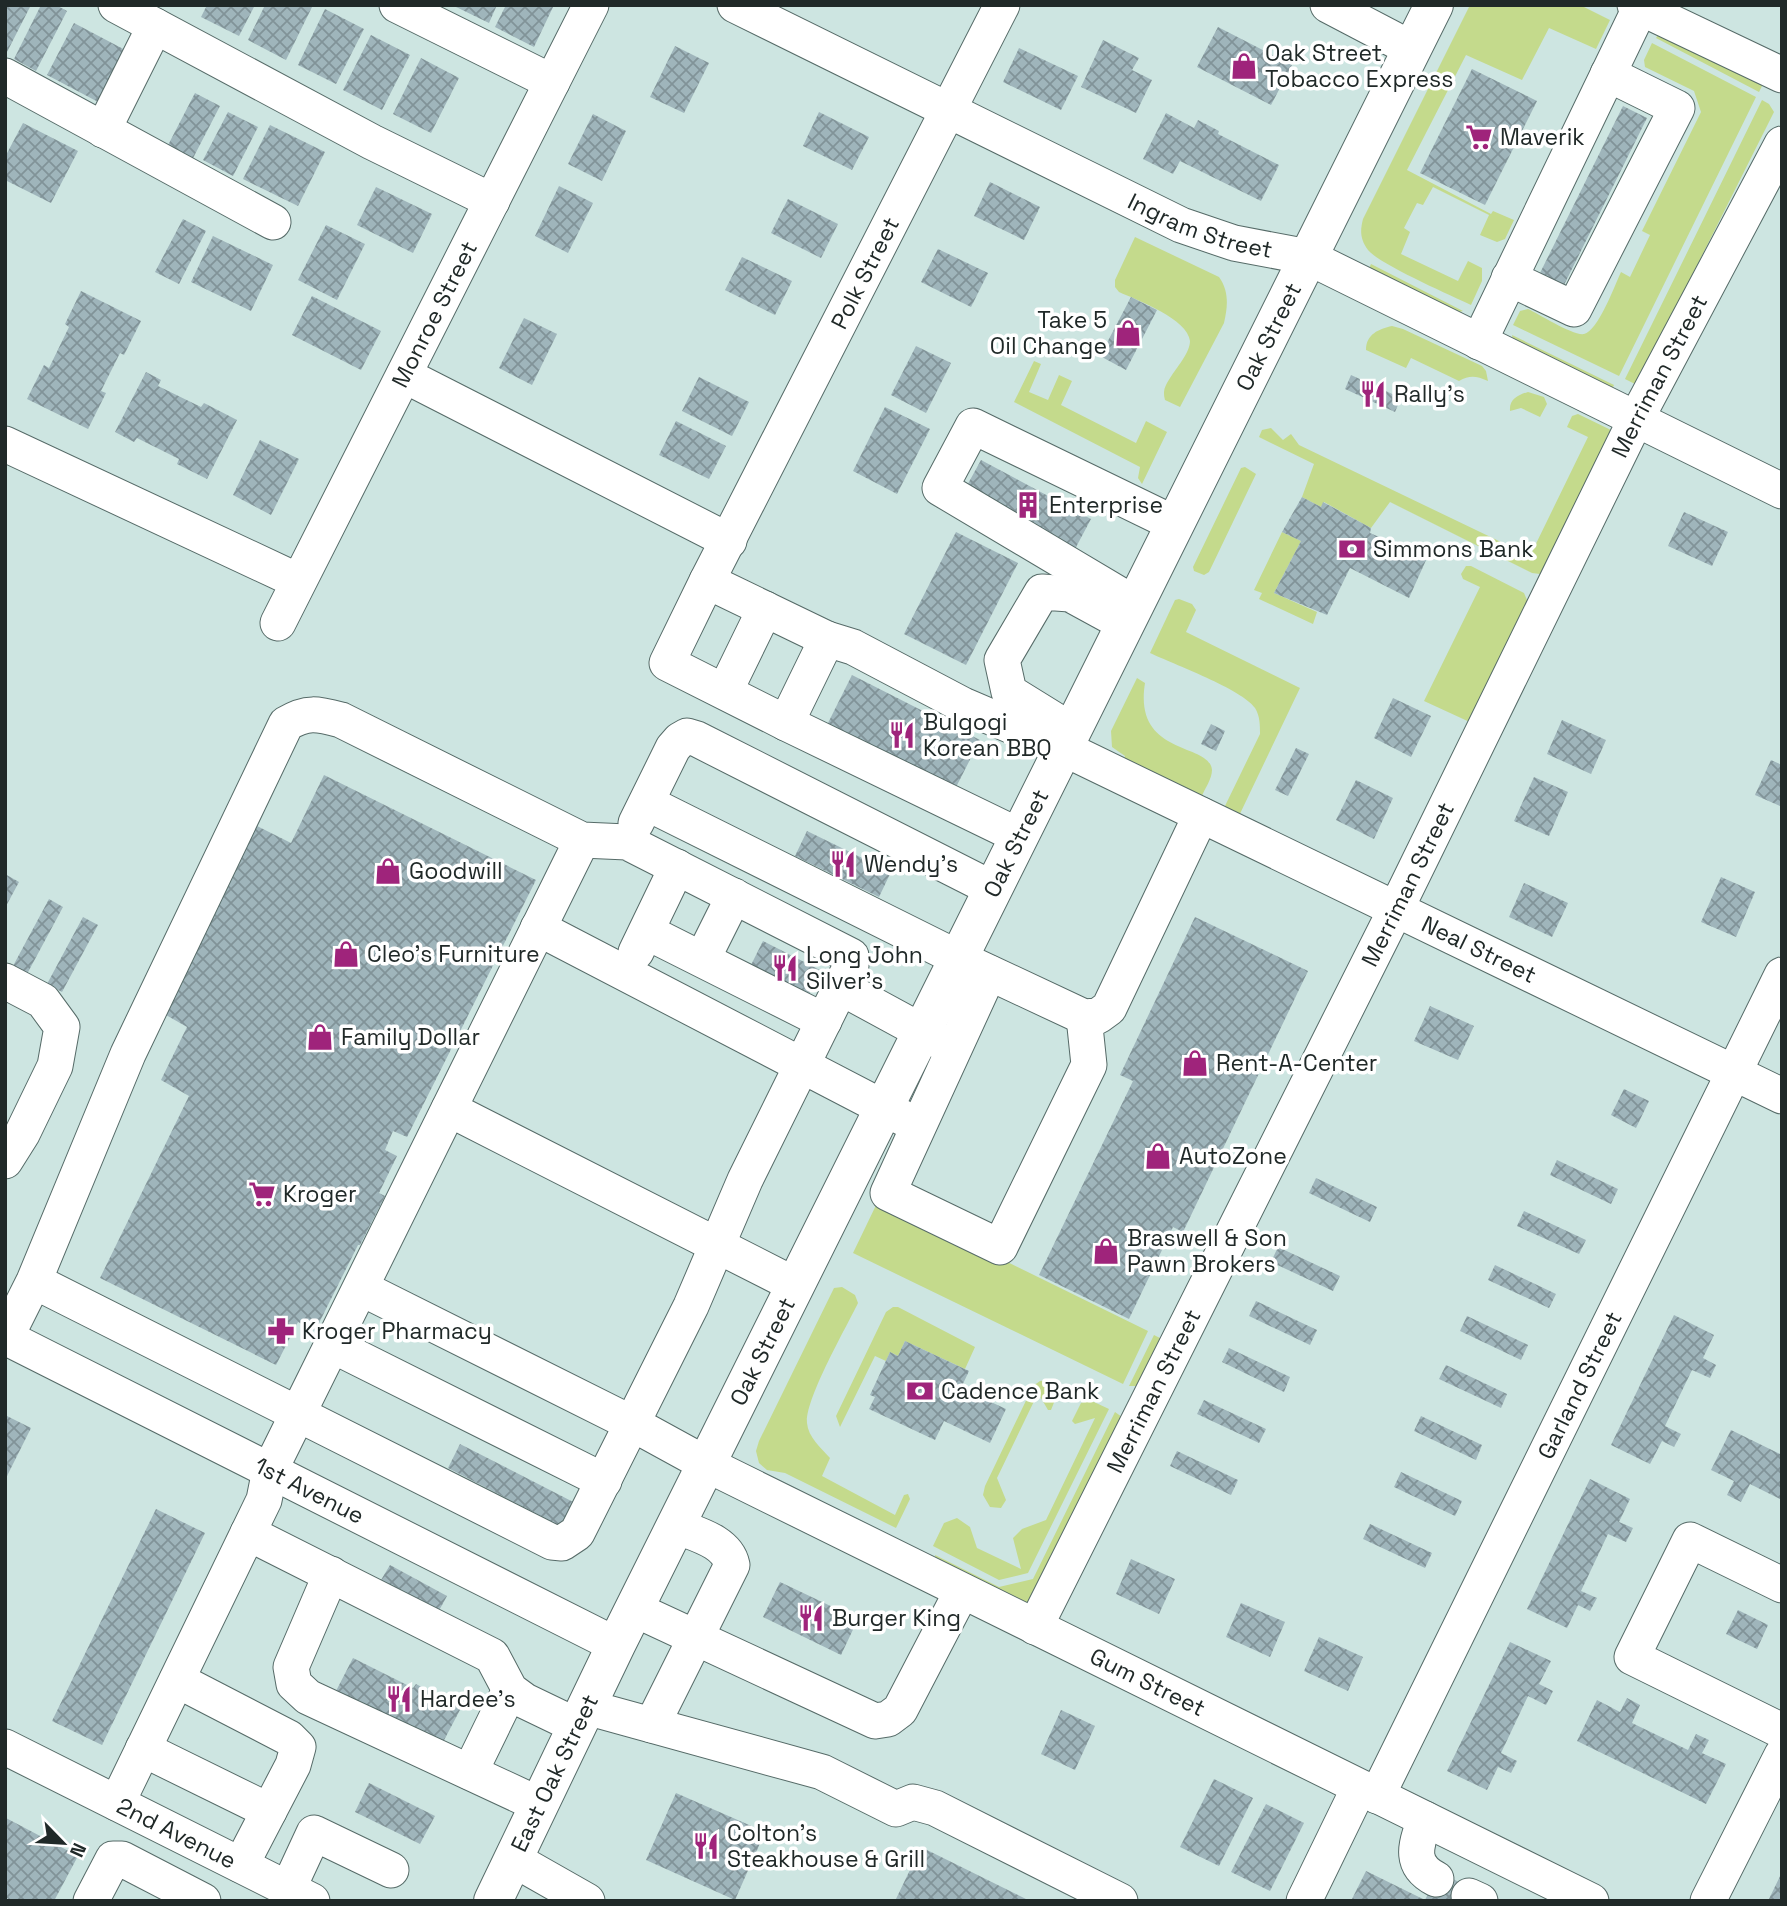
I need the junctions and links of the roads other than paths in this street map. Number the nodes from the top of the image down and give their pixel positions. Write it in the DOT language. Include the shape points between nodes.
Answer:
graph roads {
  1 [pos="116,5"];
  2 [pos="397,5"];
  3 [pos="591,5"];
  4 [pos="736,5"];
  5 [pos="1002,5"];
  6 [pos="1328,5"];
  7 [pos="1434,5"];
  8 [pos="1637,7"];
  9 [pos="155,26"];
  10 [pos="1412,49"];
  11 [pos="1608,74"];
  12 [pos="1782,75"];
  13 [pos="5,76"];
  14 [pos="552,82"];
  15 [pos="948,111"];
  16 [pos="103,130"];
  17 [pos="1782,144"];
  18 [pos="492,201"];
  19 [pos="273,222"];
  20 [pos="1308,257"];
  21 [pos="1509,278"];
  22 [pos="1479,342"];
  23 [pos="404,375"];
  24 [pos="1636,419"];
  25 [pos="5,444"];
  26 [pos="1782,491"];
  27 [pos="1175,524"];
  28 [pos="729,541"];
  29 [pos="298,580"];
  30 [pos="707,581"];
  31 [pos="765,609"];
  32 [pos="1130,614"];
  33 [pos="278,623"];
  34 [pos="827,639"];
  35 [pos="725,691"];
  36 [pos="786,723"];
  37 [pos="1067,739"];
  38 [pos="647,803"];
  39 [pos="1201,815"];
  40 [pos="1019,836"];
  41 [pos="582,841"];
  42 [pos="626,842"];
  43 [pos="677,867"];
  44 [pos="993,889"];
  45 [pos="734,896"];
  46 [pos="1396,909"];
  47 [pos="538,928"];
  48 [pos="647,932"];
  49 [pos="710,944"];
  50 [pos="974,965"];
  51 [pos="626,973"];
  52 [pos="1782,975"];
  53 [pos="5,981"];
  54 [pos="841,987"];
  55 [pos="1084,1017"];
  56 [pos="824,1021"];
  57 [pos="938,1040"];
  58 [pos="803,1064"];
  59 [pos="1733,1072"];
  60 [pos="1782,1096"];
  61 [pos="884,1108"];
  62 [pos="449,1109"];
  63 [pos="919,1126"];
  64 [pos="5,1161"];
  65 [pos="855,1165"];
  66 [pos="892,1183"];
  67 [pos="717,1245"];
  68 [pos="34,1281"];
  69 [pos="795,1285"];
  70 [pos="361,1288"];
  71 [pos="6,1337"];
  72 [pos="332,1345"];
  73 [pos="299,1413"];
  74 [pos="633,1423"];
  75 [pos="706,1464"];
  76 [pos="270,1470"];
  77 [pos="604,1480"];
  78 [pos="676,1526"];
  79 [pos="248,1534"];
  80 [pos="331,1574"];
  81 [pos="1782,1585"];
  82 [pos="962,1591"];
  83 [pos="634,1609"];
  84 [pos="1035,1627"];
  85 [pos="696,1638"];
  86 [pos="616,1645"];
  87 [pos="177,1680"];
  88 [pos="510,1690"];
  89 [pos="582,1716"];
  90 [pos="652,1725"];
  91 [pos="1782,1731"];
  92 [pos="5,1747"];
  93 [pos="143,1749"];
  94 [pos="1782,1755"];
  95 [pos="470,1772"];
  96 [pos="1368,1792"];
  97 [pos="117,1803"];
  98 [pos="540,1805"];
  99 [pos="269,1811"];
  100 [pos="1425,1819"];
  101 [pos="513,1859"];
  102 [pos="391,1870"];
  103 [pos="1436,1879"];
  104 [pos="271,1886"];
  105 [pos="1550,1892"];
  106 [pos="90,1901"];
  107 [pos="203,1901"];
  108 [pos="493,1901"];
  109 [pos="587,1901"];
  110 [pos="1120,1901"];
  111 [pos="1304,1901"];
  112 [pos="1591,1901"];
  113 [pos="1708,1901"];
  1 -- 9 [label="street"];
  2 -- 14 [label="street"];
  3 -- 14 [label="street, Monroe Street"];
  4 -- 15 [label="street, Ingram Street"];
  5 -- 15 [label="street, Polk Street"];
  6 -- 10 [label="street"];
  7 -- 10 [label="highway, Oak Street"];
  8 -- 11 [label="street"];
  8 -- 12 [label="street"];
  9 -- 16 [label="street"];
  9 -- 18 [label="street"];
  10 -- 20 [label="highway, Oak Street"];
  11 -- 21 [label="street"];
  11 -- 21 [label="street" via="1677,108 1574,309"];
  13 -- 16 [label="street"];
  14 -- 18 [label="street, Monroe Street"];
  15 -- 20 [label="street, Ingram Street" via="1181,225 1234,243"];
  15 -- 28 [label="street, Polk Street"];
  16 -- 19 [label="street"];
  17 -- 24 [label="street, Merriman Street"];
  18 -- 23 [label="street, Monroe Street"];
  20 -- 22 [label="street, Ingram Street"];
  20 -- 27 [label="highway, Oak Street"];
  21 -- 22 [label="street"];
  22 -- 24 [label="street, Ingram Street"];
  23 -- 28 [label="street"];
  23 -- 29 [label="street, Monroe Street"];
  24 -- 26 [label="street, Ingram Street"];
  24 -- 46 [label="street, Merriman Street"];
  25 -- 29 [label="street"];
  27 -- 32 [label="highway, Oak Street"];
  27 -- 32 [label="street" via="973,426 940,488 1061,560"];
  28 -- 30 [label="street, Polk Street"];
  29 -- 33 [label="street, Monroe Street"];
  30 -- 31 [label="street"];
  30 -- 35 [label="street, Polk Street" via="667,663"];
  31 -- 34 [label="street"];
  31 -- 35 [label="street"];
  32 -- 37 [label="highway, Oak Street"];
  32 -- 37 [label="street" via="1070,594 1042,592 1002,660 1009,692"];
  34 -- 36 [label="street"];
  34 -- 37 [label="street" via="963,705"];
  35 -- 36 [label="street"];
  36 -- 40 [label="street"];
  37 -- 39 [label="street, Neal Street"];
  37 -- 40 [label="highway, Oak Street"];
  38 -- 42 [label="street"];
  38 -- 44 [label="street" via="673,748 687,736"];
  38 -- 50 [label="street"];
  39 -- 46 [label="street, Neal Street"];
  39 -- 55 [label="street" via="1109,1008 1098,1016"];
  40 -- 44 [label="highway, Oak Street"];
  41 -- 42 [label="street"];
  41 -- 47 [label="street"];
  41 -- 68 [label="street" via="341,720 300,715 286,724 128,1054"];
  42 -- 43 [label="street"];
  43 -- 45 [label="street"];
  43 -- 48 [label="street"];
  44 -- 50 [label="highway, Oak Street"];
  45 -- 49 [label="street"];
  45 -- 54 [label="street" via="851,956"];
  46 -- 59 [label="street, Neal Street"];
  46 -- 84 [label="street, Merriman Street"];
  47 -- 51 [label="street"];
  47 -- 62 [label="street"];
  48 -- 51 [label="street"];
  48 -- 56 [label="street"];
  50 -- 55 [label="street"];
  50 -- 57 [label="highway, Oak Street"];
  51 -- 58 [label="street"];
  52 -- 59 [label="street, Garland Street"];
  53 -- 64 [label="street" via="43,1001 62,1027 55,1066"];
  54 -- 56 [label="street"];
  54 -- 57 [label="street"];
  55 -- 66 [label="street" via="1089,1065 999,1247 888,1193"];
  56 -- 58 [label="street"];
  57 -- 61 [label="highway, Oak Street"];
  57 -- 63 [label="street"];
  58 -- 61 [label="street"];
  58 -- 67 [label="street"];
  59 -- 60 [label="street, Neal Street"];
  59 -- 96 [label="street, Garland Street"];
  61 -- 63 [label="street"];
  61 -- 65 [label="highway, Oak Street"];
  62 -- 67 [label="street"];
  62 -- 70 [label="street"];
  63 -- 66 [label="street"];
  65 -- 66 [label="street"];
  65 -- 69 [label="highway, Oak Street"];
  67 -- 69 [label="street"];
  67 -- 74 [label="street"];
  68 -- 71 [label="street"];
  68 -- 73 [label="street"];
  69 -- 75 [label="highway, Oak Street"];
  70 -- 72 [label="street"];
  70 -- 74 [label="street, Gum Street"];
  71 -- 76 [label="street, 1st Avenue"];
  72 -- 73 [label="street"];
  72 -- 77 [label="street"];
  73 -- 76 [label="street"];
  73 -- 77 [label="street" via="552,1542 577,1533"];
  74 -- 75 [label="street, Gum Street"];
  74 -- 77 [label="street"];
  75 -- 78 [label="highway, Oak Street"];
  75 -- 82 [label="street, Gum Street"];
  76 -- 79 [label="street" via="264,1500"];
  76 -- 86 [label="street, 1st Avenue"];
  78 -- 83 [label="highway, Oak Street"];
  78 -- 85 [label="street" via="724,1548 732,1564"];
  79 -- 80 [label="street"];
  79 -- 87 [label="street"];
  80 -- 88 [label="street" via="492,1656"];
  80 -- 95 [label="street" via="291,1667 294,1684 308,1697"];
  81 -- 91 [label="street" via="1690,1539 1632,1657"];
  82 -- 84 [label="street, Gum Street"];
  82 -- 85 [label="street" via="900,1710 888,1720 860,1714"];
  83 -- 85 [label="street"];
  83 -- 86 [label="highway, Oak Street"];
  84 -- 96 [label="street, Gum Street"];
  85 -- 90 [label="street"];
  86 -- 89 [label="highway, East Oak Street"];
  87 -- 93 [label="street"];
  87 -- 99 [label="street" via="289,1738 298,1747"];
  88 -- 89 [label="street" via="524,1701"];
  88 -- 95 [label="street"];
  89 -- 90 [label="street"];
  89 -- 98 [label="highway, East Oak Street"];
  90 -- 110 [label="street" via="822,1772 896,1809 914,1802 935,1808"];
  92 -- 97 [label="street, 2nd Avenue"];
  93 -- 97 [label="street"];
  93 -- 99 [label="street"];
  94 -- 113 [label="street"];
  95 -- 98 [label="street"];
  96 -- 100 [label="street, Gum Street"];
  96 -- 111 [label="street, Garland Street"];
  97 -- 104 [label="street, 2nd Avenue"];
  98 -- 101 [label="highway, East Oak Street"];
  99 -- 104 [label="street"];
  100 -- 103 [label="street" via="1416,1846 1417,1863"];
  100 -- 105 [label="street, Gum Street"];
  101 -- 108 [label="highway, East Oak Street"];
  101 -- 109 [label="street"];
  102 -- 104 [label="street" via="314,1833"];
  105 -- 112 [label="street, Gum Street"];
  106 -- 107 [label="street" via="113,1859 122,1859"];
}
